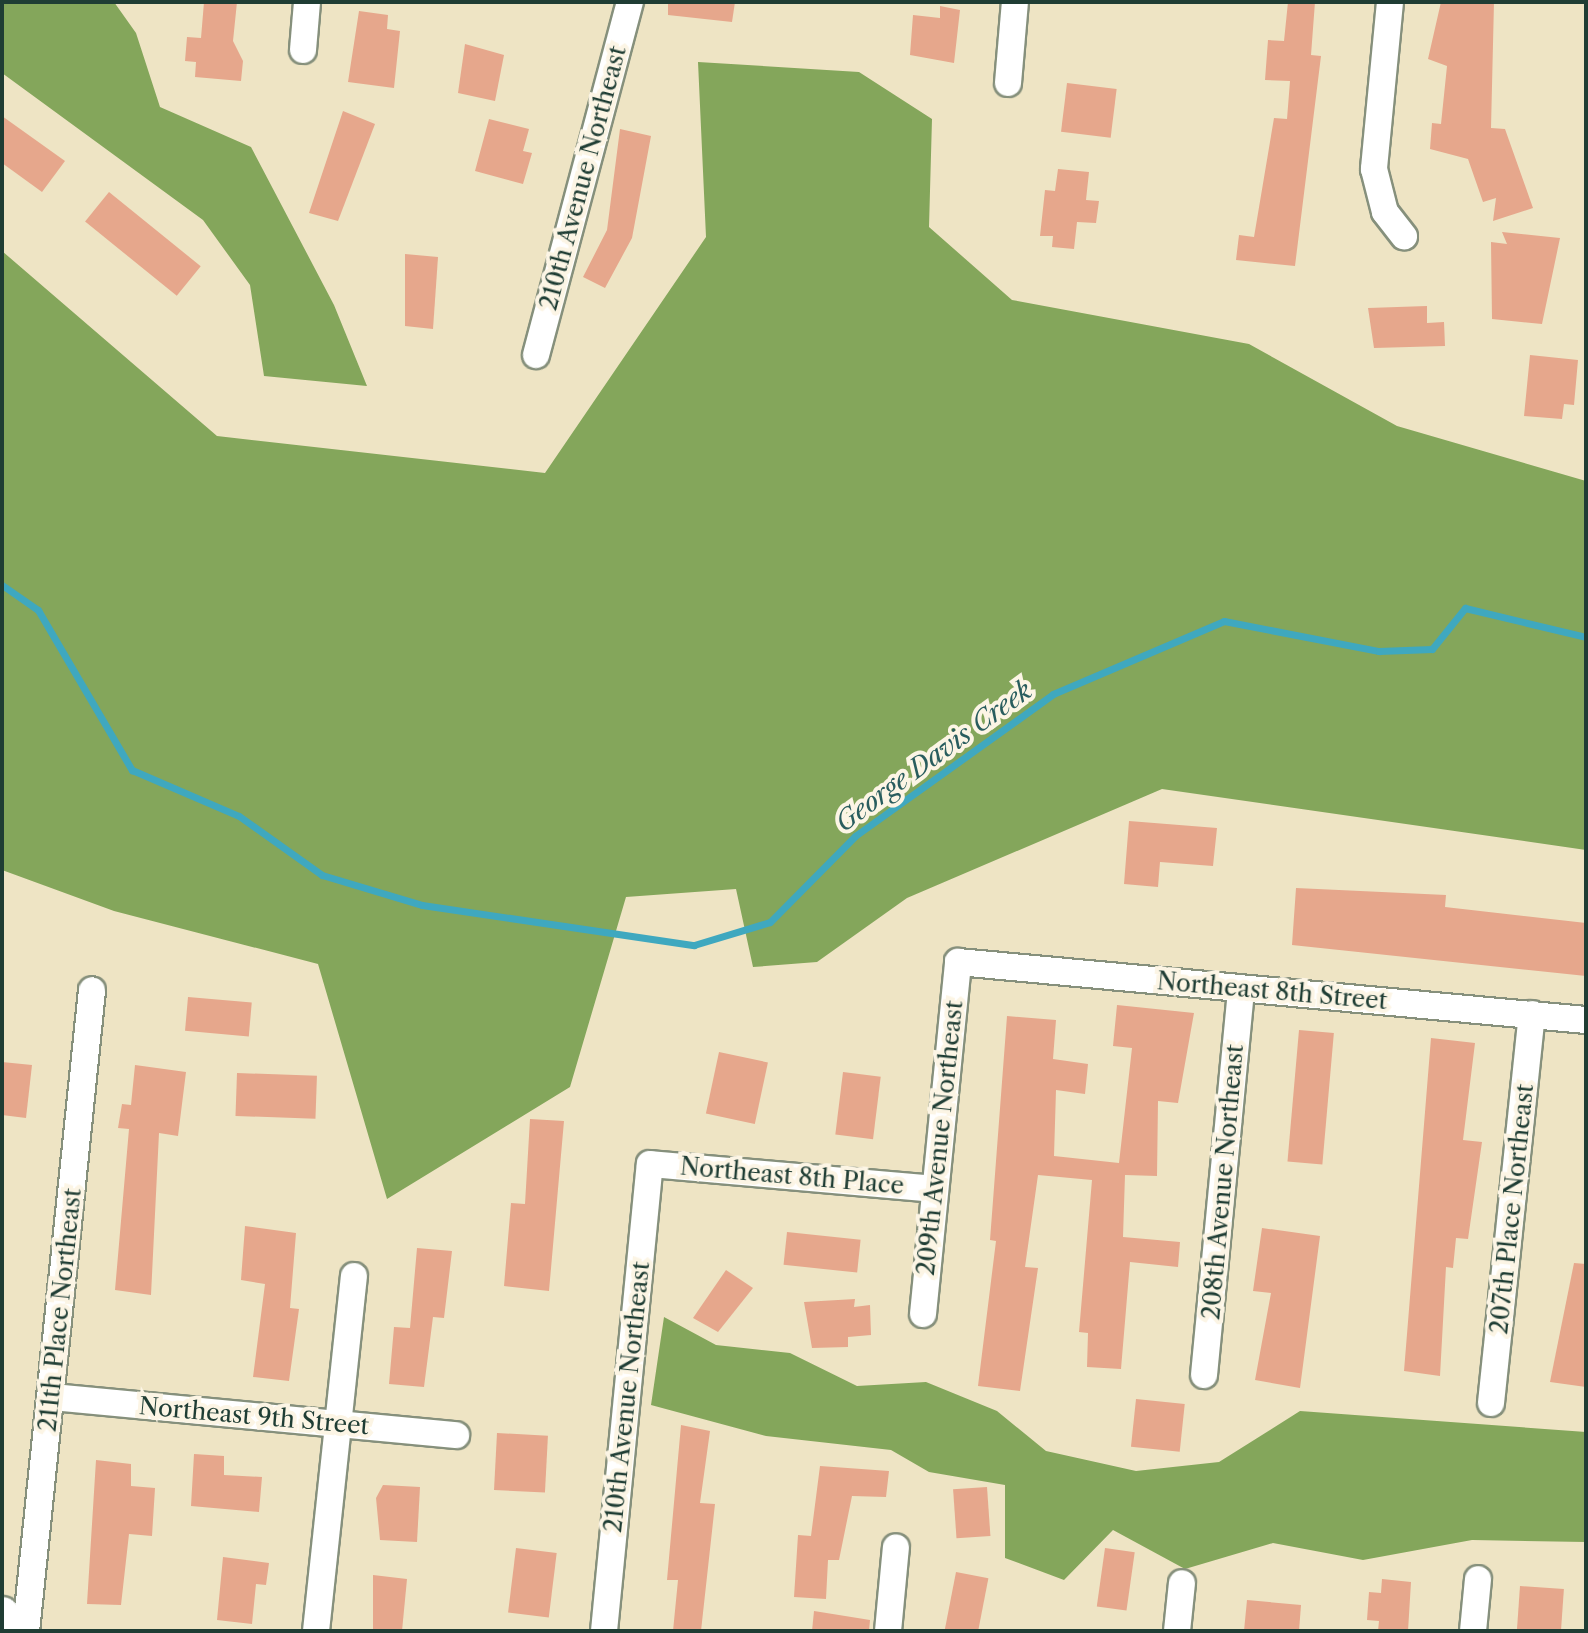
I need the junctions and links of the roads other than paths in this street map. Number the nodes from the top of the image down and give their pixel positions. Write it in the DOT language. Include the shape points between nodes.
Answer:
graph roads {
  1 [pos="307,2"];
  2 [pos="630,2"];
  3 [pos="1015,2"];
  4 [pos="1390,2"];
  5 [pos="303,50"];
  6 [pos="1008,83"];
  7 [pos="1404,236"];
  8 [pos="536,355"];
  9 [pos="958,962"];
  10 [pos="1241,989"];
  11 [pos="92,990"];
  12 [pos="1532,1014"];
  13 [pos="1586,1020"];
  14 [pos="650,1164"];
  15 [pos="934,1189"];
  16 [pos="354,1276"];
  17 [pos="923,1314"];
  18 [pos="1204,1375"];
  19 [pos="52,1397"];
  20 [pos="1491,1403"];
  21 [pos="338,1423"];
  22 [pos="456,1435"];
  23 [pos="896,1547"];
  24 [pos="1478,1579"];
  25 [pos="1182,1583"];
  26 [pos="2,1614"];
  27 [pos="12,1631"];
  28 [pos="26,1631"];
  29 [pos="316,1631"];
  30 [pos="604,1631"];
  31 [pos="888,1631"];
  32 [pos="1177,1631"];
  33 [pos="1473,1631"];
  1 -- 5 [label="street"];
  2 -- 8 [label="street, 210th Avenue Northeast"];
  3 -- 6 [label="street"];
  4 -- 7 [label="street" via="1374,169 1385,212"];
  9 -- 10 [label="street, Northeast 8th Street"];
  9 -- 15 [label="street, 209th Avenue Northeast"];
  10 -- 12 [label="street, Northeast 8th Street"];
  10 -- 18 [label="street, 208th Avenue Northeast"];
  11 -- 19 [label="street, 211th Place Northeast"];
  12 -- 13 [label="street, Northeast 8th Street"];
  12 -- 20 [label="street, 207th Place Northeast"];
  14 -- 15 [label="street, Northeast 8th Place"];
  14 -- 30 [label="street, 210th Avenue Northeast"];
  15 -- 17 [label="street, 209th Avenue Northeast"];
  16 -- 21 [label="street"];
  19 -- 21 [label="street, Northeast 9th Street"];
  19 -- 28 [label="street, 211th Place Northeast"];
  21 -- 22 [label="street, Northeast 9th Street"];
  21 -- 29 [label="street"];
  23 -- 31 [label="street"];
  24 -- 33 [label="street"];
  25 -- 32 [label="street"];
  26 -- 27 [label="street"];
}
